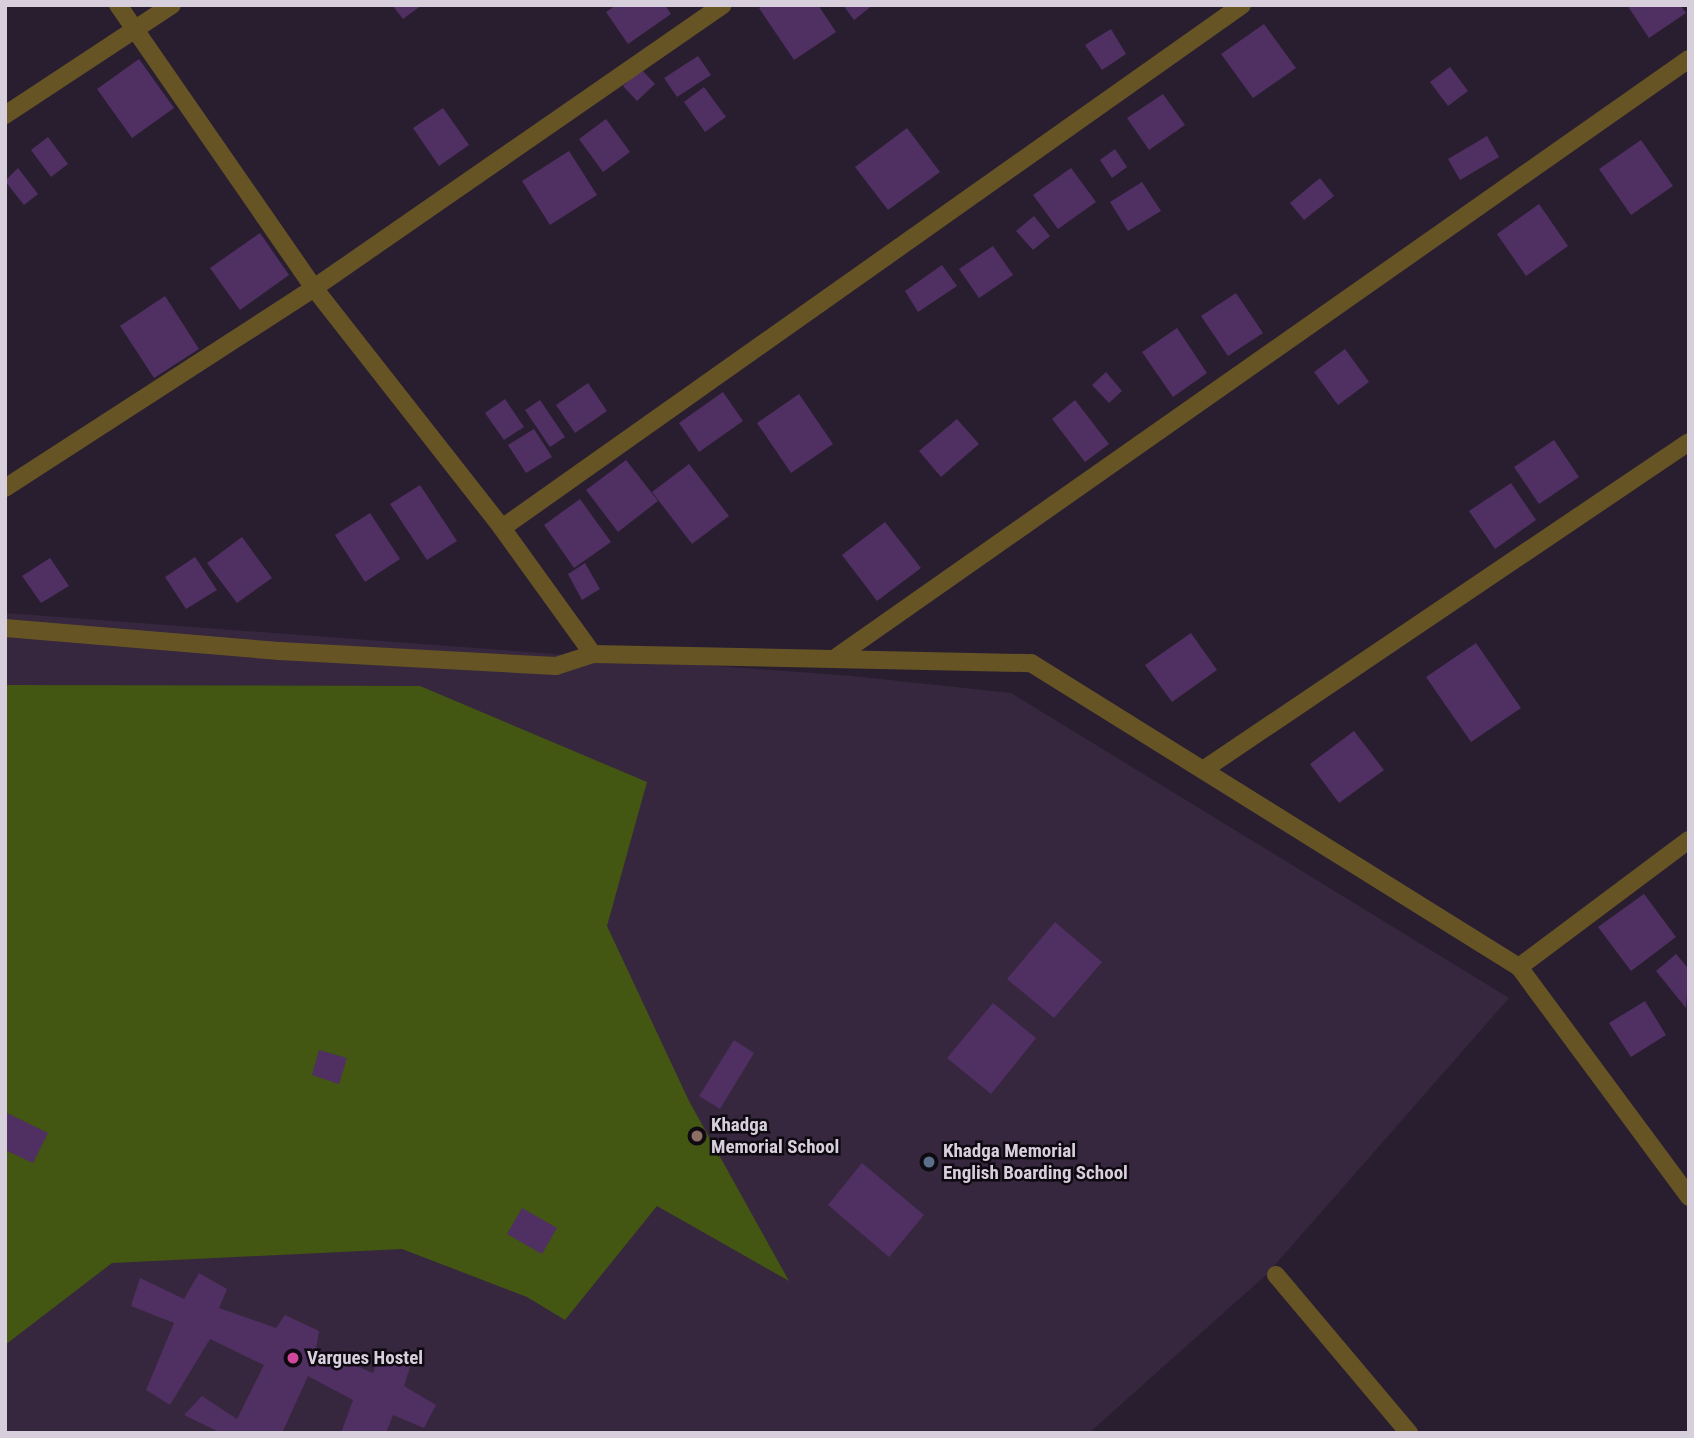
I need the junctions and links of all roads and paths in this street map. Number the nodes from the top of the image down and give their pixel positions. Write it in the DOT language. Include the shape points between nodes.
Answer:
graph roads {
  1 [pos="118,5"];
  2 [pos="172,5"];
  3 [pos="722,5"];
  4 [pos="1242,5"];
  5 [pos="137,31"];
  6 [pos="1689,59"];
  7 [pos="5,115"];
  8 [pos="314,288"];
  9 [pos="1689,442"];
  10 [pos="5,488"];
  11 [pos="502,528"];
  12 [pos="5,628"];
  13 [pos="593,654"];
  14 [pos="838,656"];
  15 [pos="1203,770"];
  16 [pos="1689,840"];
  17 [pos="1519,967"];
  18 [pos="1689,1197"];
  19 [pos="1276,1275"];
  20 [pos="1409,1433"];
  1 -- 5 [label="street"];
  2 -- 5 [label="street"];
  3 -- 8 [label="street"];
  4 -- 11 [label="street"];
  5 -- 7 [label="street"];
  5 -- 8 [label="street"];
  6 -- 14 [label="street"];
  8 -- 10 [label="street"];
  8 -- 11 [label="street"];
  9 -- 15 [label="street"];
  11 -- 13 [label="street"];
  12 -- 13 [label="street" via="279,651 556,666"];
  13 -- 14 [label="street"];
  14 -- 15 [label="street" via="1031,663"];
  15 -- 17 [label="street"];
  16 -- 17 [label="street"];
  17 -- 18 [label="street"];
  19 -- 20 [label="street"];
}
